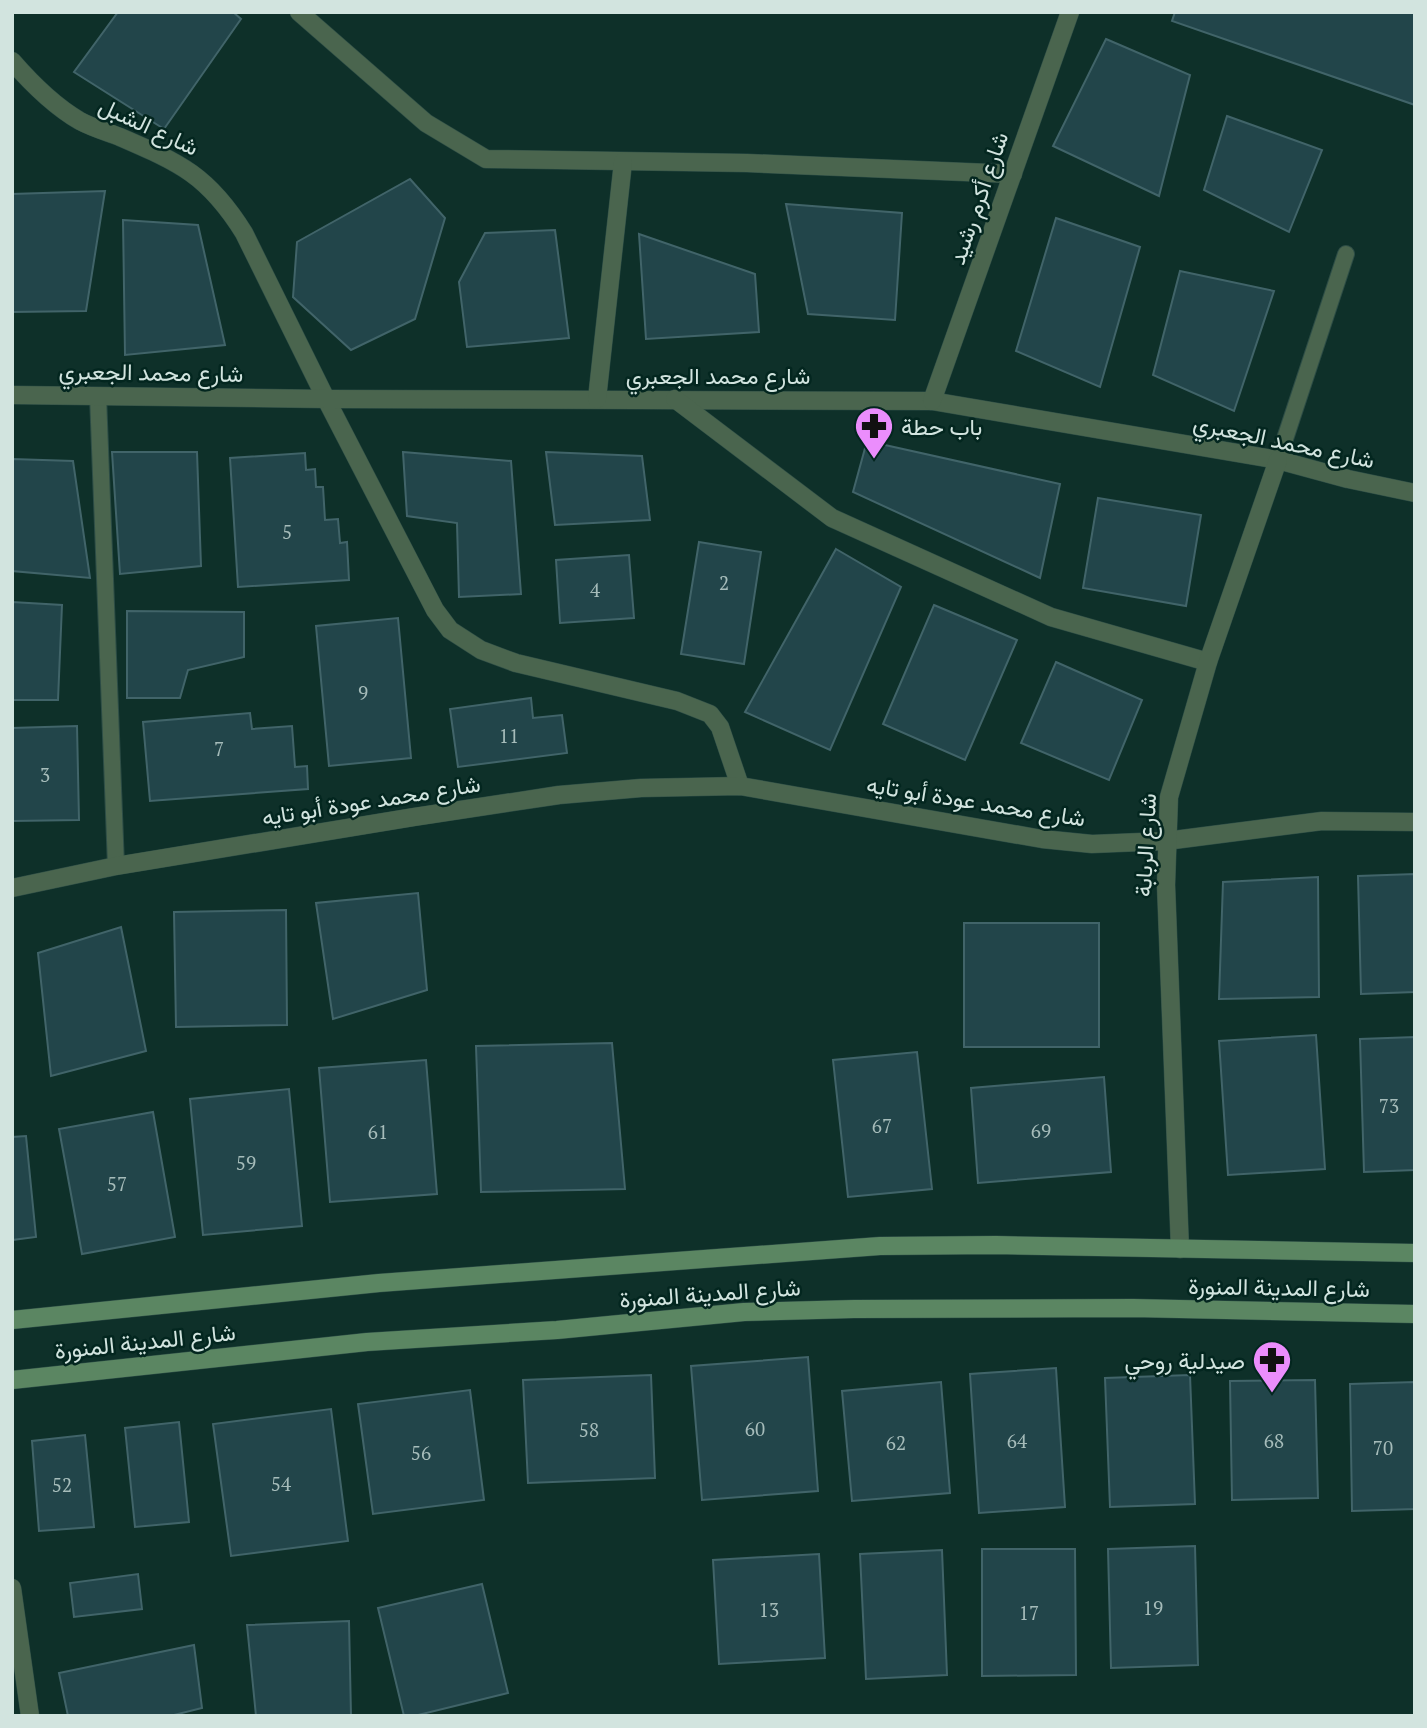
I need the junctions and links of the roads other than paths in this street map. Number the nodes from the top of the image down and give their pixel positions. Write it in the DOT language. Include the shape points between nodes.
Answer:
graph roads {
  1 [pos="299,12"];
  2 [pos="1070,12"];
  3 [pos="12,61"];
  4 [pos="624,162"];
  5 [pos="1013,174"];
  6 [pos="1346,254"];
  7 [pos="12,395"];
  8 [pos="98,396"];
  9 [pos="326,399"];
  10 [pos="597,399"];
  11 [pos="675,399"];
  12 [pos="932,401"];
  13 [pos="1278,460"];
  14 [pos="1415,493"];
  15 [pos="1208,662"];
  16 [pos="740,786"];
  17 [pos="1415,822"];
  18 [pos="1166,841"];
  19 [pos="116,866"];
  20 [pos="12,888"];
  21 [pos="1180,1249"];
  22 [pos="1415,1253"];
  23 [pos="1415,1314"];
  24 [pos="12,1320"];
  25 [pos="12,1380"];
  26 [pos="12,1588"];
  27 [pos="30,1716"];
  1 -- 4 [label="street" via="426,123 486,159"];
  2 -- 5 [label="street, شارع أكرم رشيد"];
  3 -- 9 [label="street, شارع الشبل" via="52,102 81,121 174,161 211,188 244,233"];
  4 -- 5 [label="street"];
  4 -- 10 [label="street"];
  5 -- 12 [label="street, شارع أكرم رشيد"];
  6 -- 13 [label="lane"];
  7 -- 8 [label="street, شارع محمد الجعبري"];
  8 -- 9 [label="street, شارع محمد الجعبري"];
  8 -- 19 [label="lane"];
  9 -- 10 [label="street, شارع محمد الجعبري"];
  9 -- 16 [label="street" via="435,610 450,630 481,650 516,663 677,701 710,714 720,727"];
  10 -- 11 [label="street, شارع محمد الجعبري"];
  11 -- 12 [label="street, شارع محمد الجعبري"];
  11 -- 15 [label="street" via="832,518 1051,617"];
  12 -- 13 [label="street, شارع محمد الجعبري"];
  13 -- 14 [label="street, شارع محمد الجعبري"];
  13 -- 15 [label="street, شارع الربابة"];
  15 -- 18 [label="street, شارع الربابة" via="1169,797"];
  16 -- 18 [label="street, شارع محمد عودة أبو تايه" via="1042,839 1092,844"];
  16 -- 19 [label="street, شارع محمد عودة أبو تايه" via="559,795"];
  17 -- 18 [label="street, شارع محمد عودة أبو تايه" via="1322,821"];
  18 -- 21 [label="street, شارع الربابة"];
  19 -- 20 [label="street, شارع محمد عودة أبو تايه"];
  21 -- 22 [label="main road, شارع المدينة المنورة"];
  21 -- 24 [label="main road, شارع المدينة المنورة" via="866,1247 379,1283"];
  23 -- 25 [label="main road, شارع المدينة المنورة" via="1133,1308 744,1312 367,1342"];
  26 -- 27 [label="street"];
}
